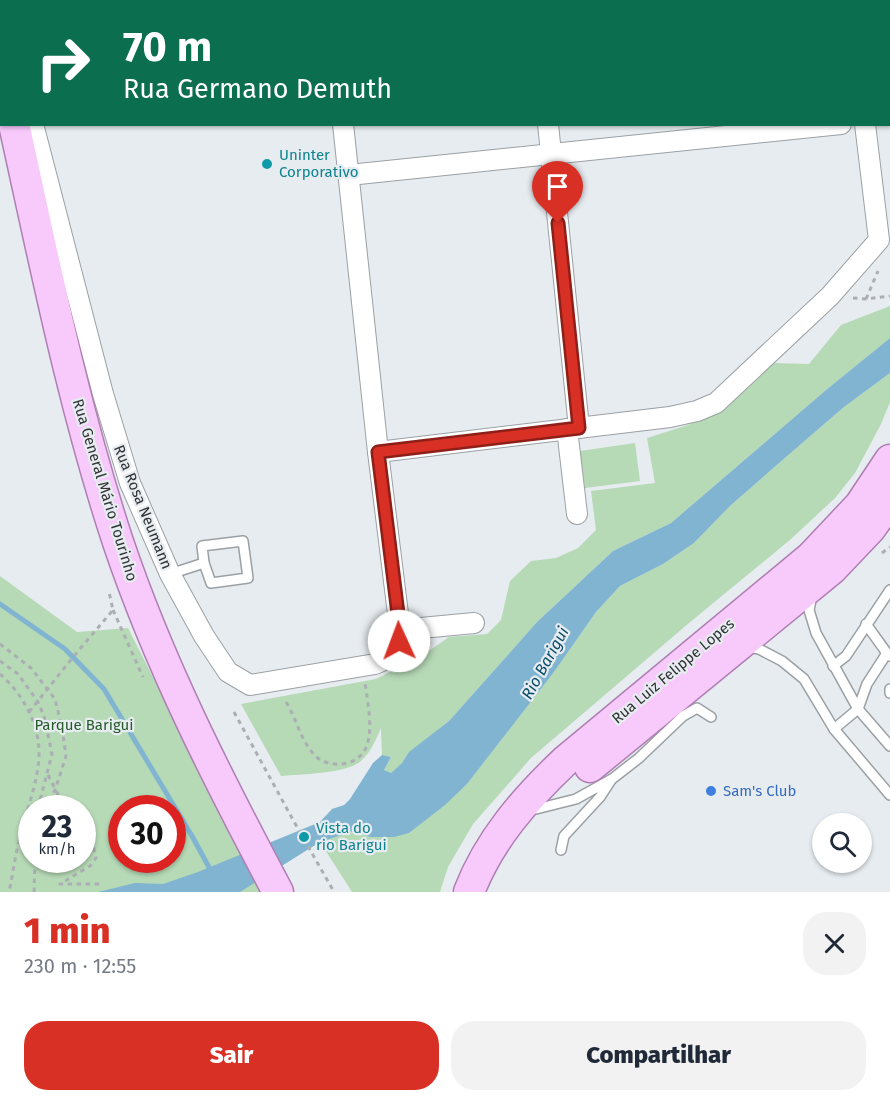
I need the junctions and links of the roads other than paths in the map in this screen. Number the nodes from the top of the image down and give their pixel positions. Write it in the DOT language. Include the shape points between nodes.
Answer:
graph roads {
  1 [pos="14,126"];
  2 [pos="34,126"];
  3 [pos="343,126"];
  4 [pos="548,126"];
  5 [pos="823,126"];
  6 [pos="865,126"];
  7 [pos="551,154"];
  8 [pos="349,176"];
  9 [pos="573,428"];
  10 [pos="378,452"];
  11 [pos="890,460"];
  12 [pos="890,501"];
  13 [pos="577,514"];
  14 [pos="204,563"];
  15 [pos="170,574"];
  16 [pos="814,585"];
  17 [pos="890,590"];
  18 [pos="474,623"];
  19 [pos="867,624"];
  20 [pos="400,630"];
  21 [pos="740,645"];
  22 [pos="888,655"];
  23 [pos="833,666"];
  24 [pos="671,701"];
  25 [pos="858,709"];
  26 [pos="711,717"];
  27 [pos="834,729"];
  28 [pos="666,731"];
  29 [pos="890,746"];
  30 [pos="612,779"];
  31 [pos="889,791"];
  32 [pos="536,810"];
  33 [pos="490,848"];
  34 [pos="561,850"];
  35 [pos="278,892"];
  36 [pos="469,892"];
  1 -- 35 [label="main road, Rua General Mário Tourinho" via="76,395 119,543 168,672"];
  2 -- 15 [label="street, Rua Rosa Neumann" via="115,438 137,501"];
  3 -- 8 [label="street"];
  4 -- 7 [label="street"];
  5 -- 7 [label="street"];
  6 -- 9 [label="street" via="879,240 830,296 716,403 670,417"];
  7 -- 8 [label="street"];
  7 -- 9 [label="street"];
  8 -- 10 [label="street"];
  9 -- 10 [label="street"];
  9 -- 13 [label="street"];
  10 -- 20 [label="street"];
  11 -- 33 [label="main road, Rua Luiz Felippe Lopes" via="860,505 811,557 565,761 524,801"];
  12 -- 16 [label="main road" via="852,549"];
  14 -- 14 [label="lane" via="211,583 248,578 243,542 202,546"];
  14 -- 15 [label="lane"];
  15 -- 20 [label="street, Rua Rosa Neumann" via="218,659 228,672 250,685 375,664 394,652"];
  16 -- 21 [label="main road"];
  16 -- 23 [label="lane" via="810,619"];
  17 -- 19 [label="lane"];
  18 -- 20 [label="street"];
  19 -- 22 [label="lane"];
  19 -- 23 [label="lane" via="846,656"];
  21 -- 24 [label="main road"];
  21 -- 27 [label="lane" via="759,649 782,661 804,679"];
  22 -- 25 [label="lane" via="867,684"];
  23 -- 25 [label="lane"];
  24 -- 28 [label="lane"];
  24 -- 32 [label="main road"];
  25 -- 27 [label="lane"];
  25 -- 29 [label="lane"];
  26 -- 28 [label="lane" via="697,708"];
  27 -- 31 [label="lane"];
  28 -- 30 [label="lane"];
  30 -- 32 [label="lane" via="576,799"];
  30 -- 34 [label="lane" via="564,836"];
  32 -- 33 [label="main road"];
  33 -- 36 [label="main road, Rua Luiz Felippe Lopes"];
}
